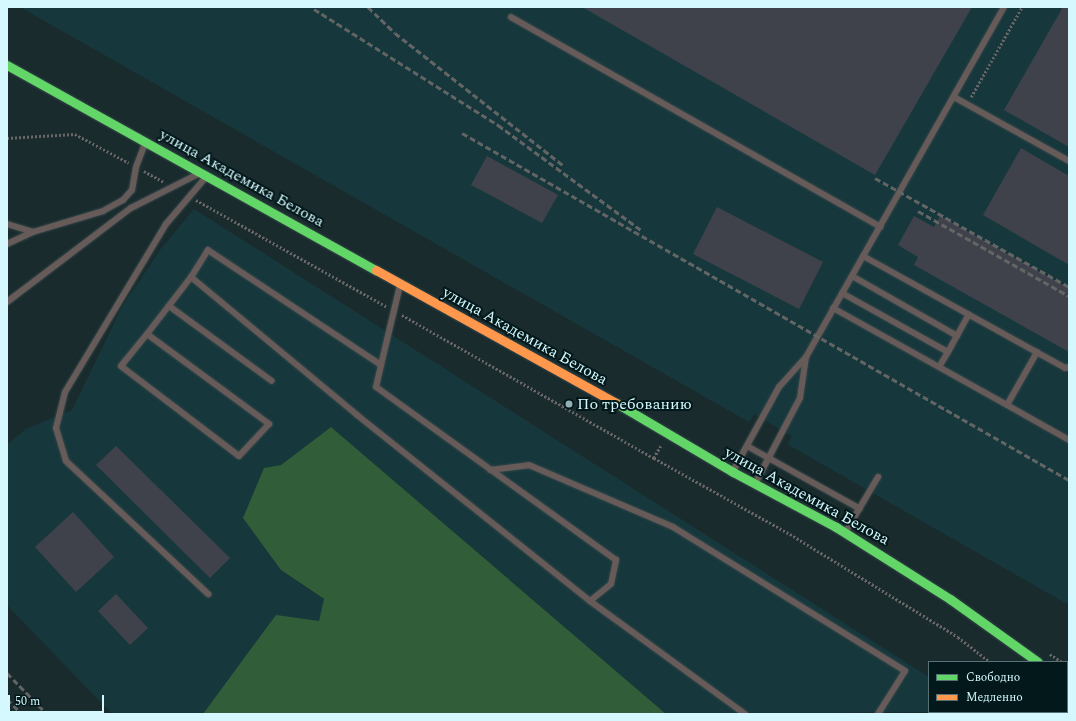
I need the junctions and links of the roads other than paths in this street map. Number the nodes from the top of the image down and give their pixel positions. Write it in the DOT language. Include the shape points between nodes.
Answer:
graph roads {
  1 [pos="1004,7"];
  2 [pos="511,17"];
  3 [pos="7,65"];
  4 [pos="954,97"];
  5 [pos="146,142"];
  6 [pos="1069,161"];
  7 [pos="204,174"];
  8 [pos="7,224"];
  9 [pos="880,226"];
  10 [pos="33,232"];
  11 [pos="7,244"];
  12 [pos="863,256"];
  13 [pos="852,276"];
  14 [pos="191,277"];
  15 [pos="400,284"];
  16 [pos="842,293"];
  17 [pos="7,302"];
  18 [pos="169,306"];
  19 [pos="833,308"];
  20 [pos="969,314"];
  21 [pos="147,334"];
  22 [pos="957,336"];
  23 [pos="948,352"];
  24 [pos="1037,352"];
  25 [pos="806,357"];
  26 [pos="381,365"];
  27 [pos="939,367"];
  28 [pos="1069,367"];
  29 [pos="272,381"];
  30 [pos="1007,405"];
  31 [pos="1069,440"];
  32 [pos="746,446"];
  33 [pos="768,458"];
  34 [pos="490,470"];
  35 [pos="733,472"];
  36 [pos="878,477"];
  37 [pos="755,484"];
  38 [pos="860,509"];
  39 [pos="845,533"];
  40 [pos="208,594"];
  41 [pos="590,601"];
  42 [pos="1037,661"];
  43 [pos="745,714"];
  44 [pos="878,714"];
  1 -- 4 [label="lane"];
  2 -- 9 [label="lane"];
  3 -- 5 [label="main road, улица Академика Белова"];
  4 -- 6 [label="lane"];
  4 -- 9 [label="lane"];
  5 -- 7 [label="main road, улица Академика Белова"];
  5 -- 10 [label="lane" via="136,167 132,190 123,200 104,211"];
  7 -- 15 [label="main road, улица Академика Белова"];
  7 -- 17 [label="lane" via="131,208"];
  7 -- 40 [label="lane" via="190,197 166,224 65,392 56,428 66,461"];
  8 -- 10 [label="lane"];
  9 -- 12 [label="lane"];
  10 -- 11 [label="lane"];
  12 -- 13 [label="lane"];
  12 -- 20 [label="lane"];
  13 -- 16 [label="lane"];
  13 -- 22 [label="lane"];
  14 -- 18 [label="lane"];
  14 -- 26 [label="lane" via="208,250"];
  14 -- 41 [label="lane" via="357,415"];
  15 -- 26 [label="lane"];
  15 -- 35 [label="main road, улица Академика Белова" via="669,433"];
  16 -- 19 [label="lane"];
  16 -- 23 [label="lane"];
  18 -- 21 [label="lane"];
  18 -- 29 [label="lane"];
  19 -- 25 [label="lane"];
  19 -- 27 [label="lane"];
  20 -- 22 [label="lane"];
  20 -- 24 [label="lane"];
  21 -- 21 [label="lane" via="122,366 239,456 269,424"];
  22 -- 23 [label="lane"];
  23 -- 27 [label="lane"];
  24 -- 28 [label="lane" via="1065,368"];
  24 -- 30 [label="lane"];
  25 -- 32 [label="lane" via="779,387"];
  25 -- 33 [label="lane" via="800,398"];
  26 -- 34 [label="lane" via="376,387"];
  27 -- 30 [label="lane"];
  30 -- 31 [label="lane"];
  32 -- 33 [label="lane"];
  32 -- 35 [label="lane"];
  33 -- 37 [label="lane"];
  33 -- 38 [label="lane"];
  34 -- 41 [label="lane" via="616,560 611,584"];
  34 -- 44 [label="lane" via="529,465 673,528 905,671"];
  35 -- 37 [label="main road, улица Академика Белова"];
  36 -- 38 [label="lane"];
  37 -- 39 [label="main road, улица Академика Белова"];
  38 -- 39 [label="lane"];
  39 -- 42 [label="main road, улица Академика Белова" via="950,599"];
  41 -- 43 [label="lane"];
}
